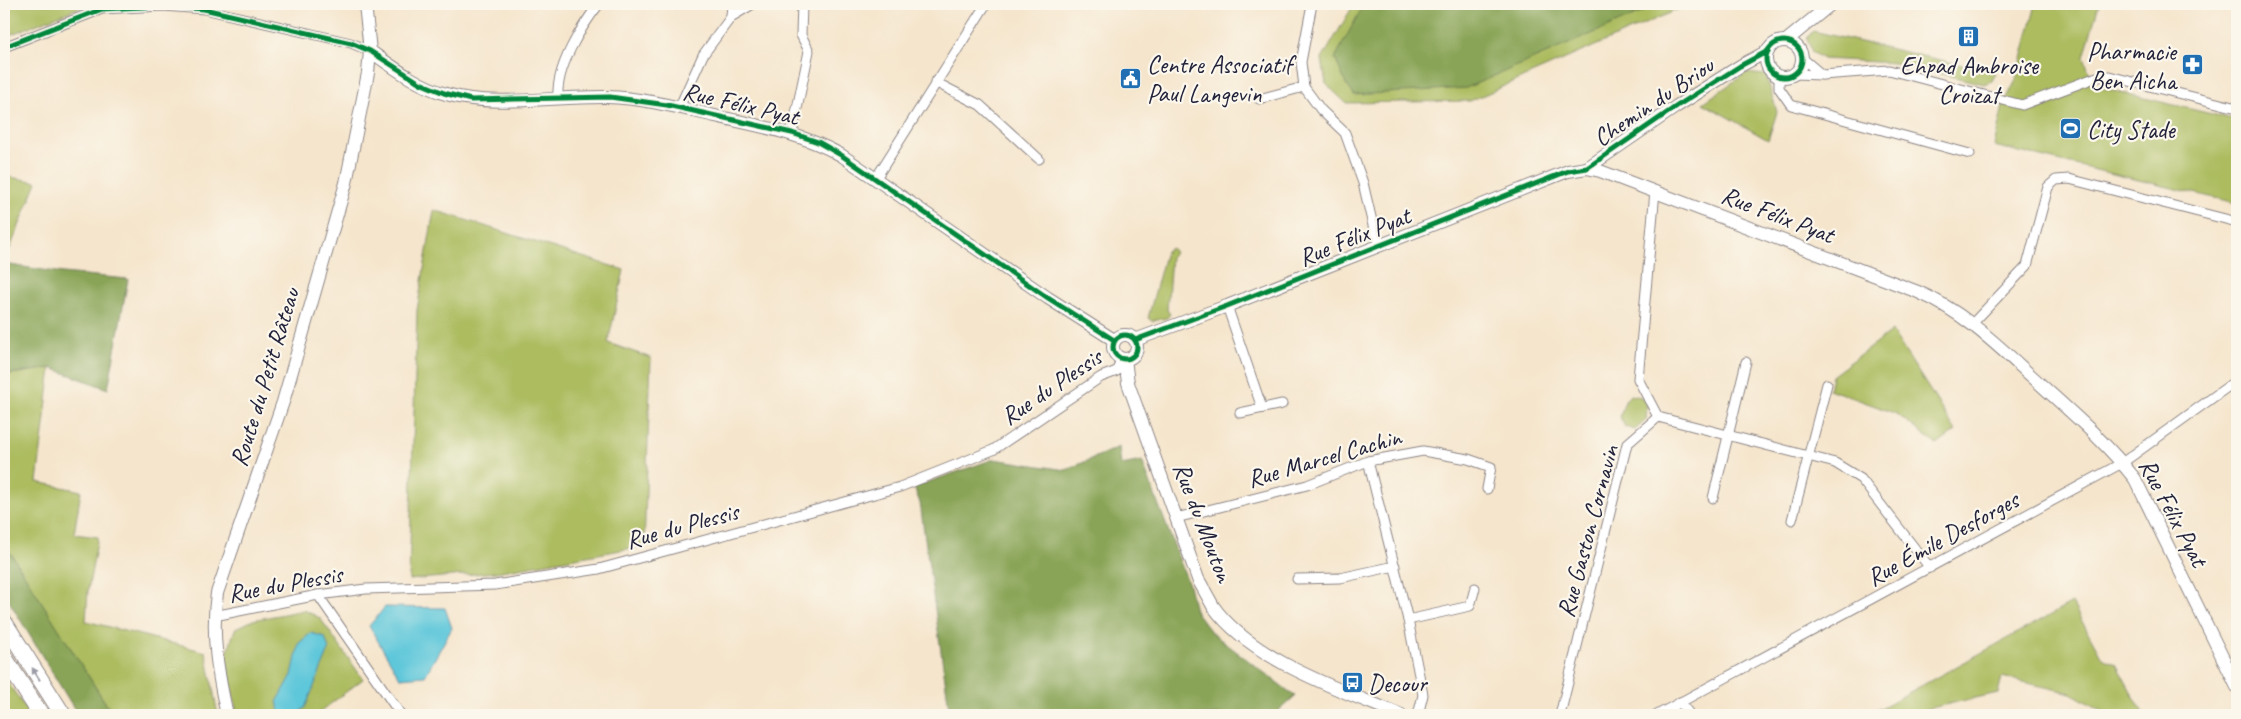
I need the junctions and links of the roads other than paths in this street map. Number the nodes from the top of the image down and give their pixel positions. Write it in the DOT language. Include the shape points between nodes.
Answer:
graph roads {
  1 [pos="365,4"];
  2 [pos="599,4"];
  3 [pos="732,4"];
  4 [pos="753,4"];
  5 [pos="802,4"];
  6 [pos="986,4"];
  7 [pos="1312,4"];
  8 [pos="1831,4"];
  9 [pos="102,7"];
  10 [pos="731,17"];
  11 [pos="1791,43"];
  12 [pos="4,47"];
  13 [pos="370,51"];
  14 [pos="1767,57"];
  15 [pos="1802,58"];
  16 [pos="1794,74"];
  17 [pos="1822,75"];
  18 [pos="1779,76"];
  19 [pos="935,82"];
  20 [pos="1304,87"];
  21 [pos="558,97"];
  22 [pos="1259,99"];
  23 [pos="679,108"];
  24 [pos="2237,108"];
  25 [pos="792,133"];
  26 [pos="1970,154"];
  27 [pos="1039,159"];
  28 [pos="1587,168"];
  29 [pos="876,178"];
  30 [pos="1655,191"];
  31 [pos="2237,222"];
  32 [pos="1382,244"];
  33 [pos="1227,306"];
  34 [pos="1972,323"];
  35 [pos="1114,340"];
  36 [pos="1135,340"];
  37 [pos="1123,359"];
  38 [pos="1746,362"];
  39 [pos="2237,380"];
  40 [pos="1827,384"];
  41 [pos="1282,404"];
  42 [pos="1262,408"];
  43 [pos="1240,413"];
  44 [pos="1658,417"];
  45 [pos="1727,436"];
  46 [pos="1808,456"];
  47 [pos="1368,462"];
  48 [pos="2122,462"];
  49 [pos="1487,490"];
  50 [pos="1713,498"];
  51 [pos="1176,518"];
  52 [pos="1792,520"];
  53 [pos="1395,566"];
  54 [pos="1930,568"];
  55 [pos="1297,579"];
  56 [pos="1475,588"];
  57 [pos="318,595"];
  58 [pos="214,616"];
  59 [pos="1408,620"];
  60 [pos="4,622"];
  61 [pos="4,657"];
  62 [pos="2237,687"];
  63 [pos="1680,702"];
  64 [pos="40,715"];
  65 [pos="63,715"];
  66 [pos="227,715"];
  67 [pos="401,715"];
  68 [pos="1400,715"];
  69 [pos="1418,715"];
  70 [pos="1560,715"];
  71 [pos="1657,715"];
  72 [pos="1690,715"];
  1 -- 13 [label="street, Route du Petit Râteau"];
  2 -- 21 [label="street" via="563,64"];
  3 -- 10 [label="street"];
  4 -- 10 [label="street"];
  5 -- 25 [label="street" via="801,34 809,51"];
  6 -- 19 [label="street"];
  7 -- 20 [label="street" via="1301,62"];
  8 -- 11 [label="street" via="1805,23"];
  9 -- 12 [label="street"];
  9 -- 13 [label="street" via="204,9 350,43"];
  10 -- 23 [label="street" via="703,55"];
  11 -- 14 [label="street" via="1775,43"];
  11 -- 15 [label="street"];
  13 -- 21 [label="street, Rue Félix Pyat" via="402,73 444,93 471,100"];
  13 -- 58 [label="street, Route du Petit Râteau" via="346,183 283,402 217,593"];
  14 -- 18 [label="street" via="1774,73"];
  14 -- 28 [label="street, Chemin du Briou" via="1740,66"];
  15 -- 16 [label="street"];
  15 -- 17 [label="street"];
  16 -- 17 [label="street"];
  16 -- 18 [label="street"];
  17 -- 24 [label="street" via="1889,70 2022,105 2097,77 2109,76"];
  18 -- 26 [label="street" via="1779,88 1791,105"];
  19 -- 27 [label="street" via="980,105"];
  19 -- 29 [label="street"];
  20 -- 22 [label="street"];
  20 -- 32 [label="street" via="1321,110 1345,133 1363,183 1375,234"];
  21 -- 23 [label="street, Rue Félix Pyat" via="610,97"];
  23 -- 25 [label="street, Rue Félix Pyat"];
  25 -- 29 [label="street, Rue Félix Pyat" via="818,142"];
  28 -- 30 [label="street, Rue Félix Pyat"];
  28 -- 32 [label="street, Rue Félix Pyat" via="1568,171"];
  29 -- 35 [label="street, Rue Félix Pyat"];
  30 -- 34 [label="street, Rue Félix Pyat" via="1934,299"];
  30 -- 44 [label="street" via="1638,379"];
  31 -- 34 [label="street" via="2069,179 2056,180 2048,187 2027,266"];
  32 -- 33 [label="street, Rue Félix Pyat"];
  33 -- 36 [label="street, Rue Félix Pyat"];
  33 -- 42 [label="street"];
  34 -- 48 [label="street, Rue Félix Pyat"];
  35 -- 36 [label="street" via="1124,335"];
  35 -- 37 [label="street" via="1113,351"];
  36 -- 37 [label="street" via="1136,351 1132,357"];
  37 -- 51 [label="street, Rue du Mouton" via="1128,383"];
  37 -- 57 [label="street, Rue du Plessis" via="1117,371 1101,377 993,450 900,487 599,569 496,585 366,589"];
  38 -- 45 [label="street"];
  39 -- 48 [label="street, Rue Émile Desforges"];
  40 -- 46 [label="street"];
  41 -- 42 [label="street"];
  42 -- 43 [label="street"];
  44 -- 45 [label="street"];
  44 -- 70 [label="street, Rue Gaston Cornavin" via="1627,444"];
  45 -- 46 [label="street"];
  45 -- 50 [label="street"];
  46 -- 52 [label="street"];
  46 -- 54 [label="street" via="1835,463 1861,479"];
  47 -- 49 [label="street, Rue Marcel Cachin" via="1423,451 1468,459 1491,467"];
  47 -- 51 [label="street, Rue Marcel Cachin" via="1307,485"];
  47 -- 53 [label="street"];
  48 -- 54 [label="street, Rue Émile Desforges"];
  48 -- 62 [label="street, Rue Félix Pyat" via="2140,488"];
  51 -- 68 [label="street, Rue du Mouton" via="1198,579 1214,607 1246,639 1294,668"];
  53 -- 55 [label="street" via="1340,578"];
  53 -- 59 [label="street"];
  54 -- 63 [label="street, Rue Émile Desforges"];
  56 -- 59 [label="street" via="1470,606"];
  57 -- 58 [label="street, Rue du Plessis"];
  57 -- 67 [label="street"];
  58 -- 66 [label="street, Route du Petit Râteau" via="217,667"];
  59 -- 69 [label="street" via="1424,695"];
  65 -- 60 [label="highway, one-way"];
  61 -- 64 [label="highway"];
  63 -- 71 [label="street, Rue Émile Desforges"];
  63 -- 72 [label="street"];
}
